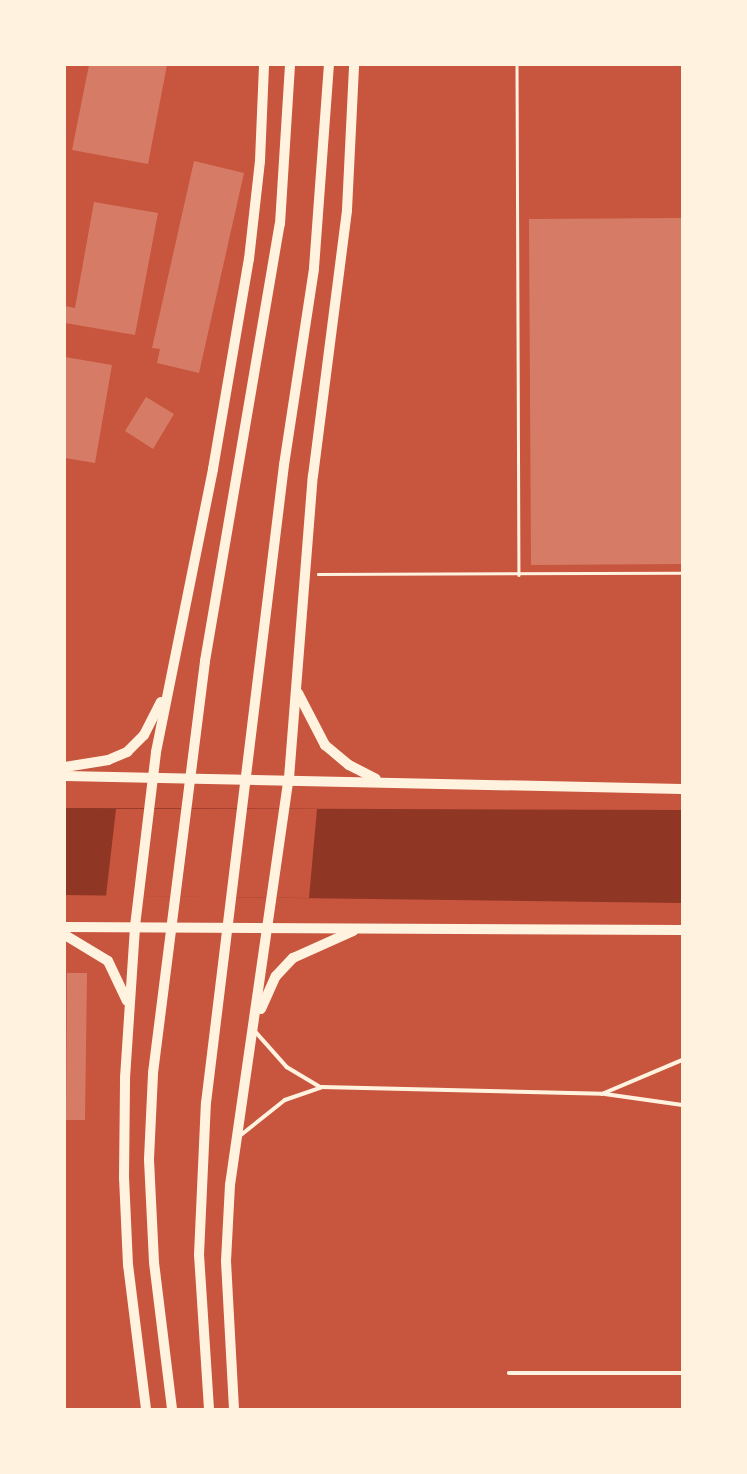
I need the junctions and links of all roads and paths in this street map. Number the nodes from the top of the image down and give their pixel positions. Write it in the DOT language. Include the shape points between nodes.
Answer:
graph roads {
  1 [pos="264,65"];
  2 [pos="290,65"];
  3 [pos="329,65"];
  4 [pos="354,65"];
  5 [pos="517,65"];
  6 [pos="682,573"];
  7 [pos="305,574"];
  8 [pos="519,575"];
  9 [pos="168,687"];
  10 [pos="296,687"];
  11 [pos="65,767"];
  12 [pos="65,776"];
  13 [pos="153,776"];
  14 [pos="289,778"];
  15 [pos="379,780"];
  16 [pos="682,789"];
  17 [pos="135,926"];
  18 [pos="65,927"];
  19 [pos="270,928"];
  20 [pos="362,929"];
  21 [pos="682,930"];
  22 [pos="65,935"];
  23 [pos="129,1009"];
  24 [pos="253,1028"];
  25 [pos="682,1060"];
  26 [pos="322,1087"];
  27 [pos="602,1094"];
  28 [pos="682,1105"];
  29 [pos="235,1141"];
  30 [pos="509,1373"];
  31 [pos="682,1373"];
  32 [pos="146,1409"];
  33 [pos="172,1409"];
  34 [pos="209,1409"];
  35 [pos="234,1409"];
  1 -- 9 [label="main road" via="260,171 249,259 213,469"];
  2 -- 33 [label="main road" via="276,250 205,661 159,1021 150,1134 151,1203"];
  3 -- 34 [label="main road" via="314,268 284,465 216,1022 199,1208"];
  4 -- 7 [label="main road" via="347,210 318,428"];
  5 -- 8 [label="path"];
  6 -- 8 [label="path"];
  7 -- 8 [label="path"];
  7 -- 10 [label="main road"];
  9 -- 11 [label="main road" via="144,735 127,752"];
  9 -- 13 [label="main road"];
  10 -- 14 [label="main road"];
  10 -- 15 [label="main road" via="325,744 349,765"];
  12 -- 13 [label="main road"];
  13 -- 14 [label="main road"];
  13 -- 17 [label="main road"];
  14 -- 15 [label="main road"];
  14 -- 19 [label="main road"];
  15 -- 16 [label="main road"];
  17 -- 18 [label="main road"];
  17 -- 19 [label="main road"];
  17 -- 23 [label="main road"];
  19 -- 20 [label="main road"];
  19 -- 24 [label="main road"];
  20 -- 21 [label="main road"];
  20 -- 24 [label="main road" via="321,944 285,965"];
  22 -- 23 [label="main road" via="108,961"];
  23 -- 32 [label="main road" via="125,1205"];
  24 -- 26 [label="lane" via="287,1067"];
  24 -- 29 [label="main road"];
  25 -- 27 [label="lane"];
  26 -- 27 [label="lane"];
  26 -- 29 [label="lane" via="285,1100"];
  27 -- 28 [label="lane"];
  29 -- 35 [label="main road" via="226,1261"];
  30 -- 31 [label="lane"];
}
